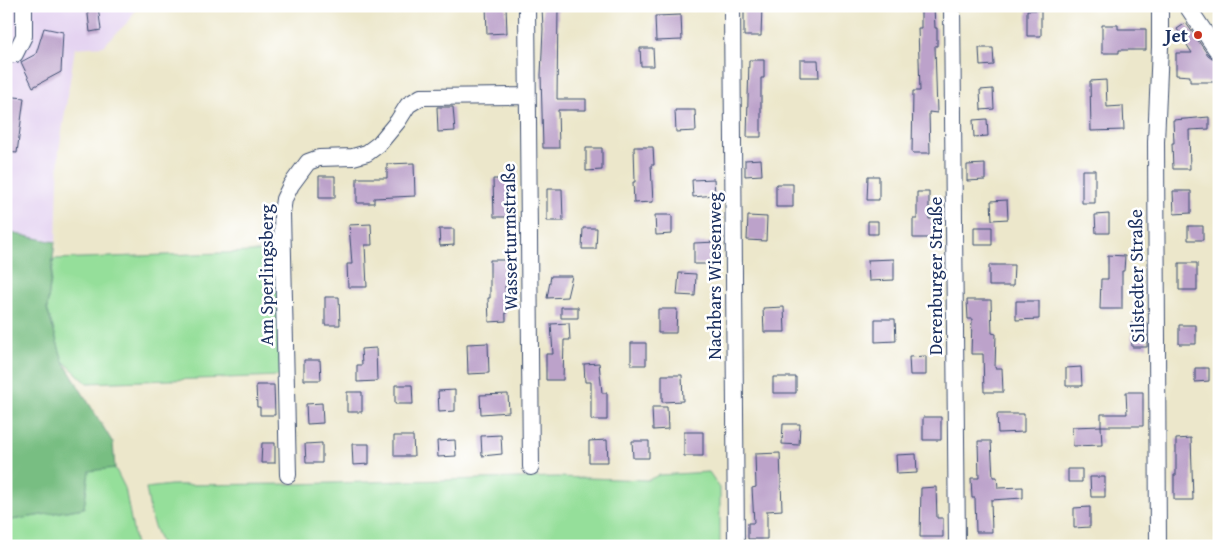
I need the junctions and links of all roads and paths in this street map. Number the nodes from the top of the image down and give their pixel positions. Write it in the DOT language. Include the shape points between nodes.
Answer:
graph roads {
  1 [pos="24,6"];
  2 [pos="527,6"];
  3 [pos="732,6"];
  4 [pos="952,6"];
  5 [pos="1160,6"];
  6 [pos="1187,6"];
  7 [pos="1219,49"];
  8 [pos="6,56"];
  9 [pos="527,96"];
  10 [pos="531,468"];
  11 [pos="288,474"];
  12 [pos="736,546"];
  13 [pos="956,546"];
  14 [pos="1158,546"];
  1 -- 8 [label="street" via="24,36 15,54"];
  2 -- 9 [label="street, Wasserturmstraße"];
  3 -- 12 [label="street, Nachbars Wiesenweg"];
  4 -- 13 [label="street, Derenburger Straße"];
  5 -- 14 [label="street, Silstedter Straße" via="1156,142"];
  6 -- 7 [label="street"];
  9 -- 10 [label="street, Wasserturmstraße"];
  9 -- 11 [label="street, Am Sperlingsberg" via="421,97 408,105 379,144 354,157 319,158 308,162 291,185 282,213"];
}
